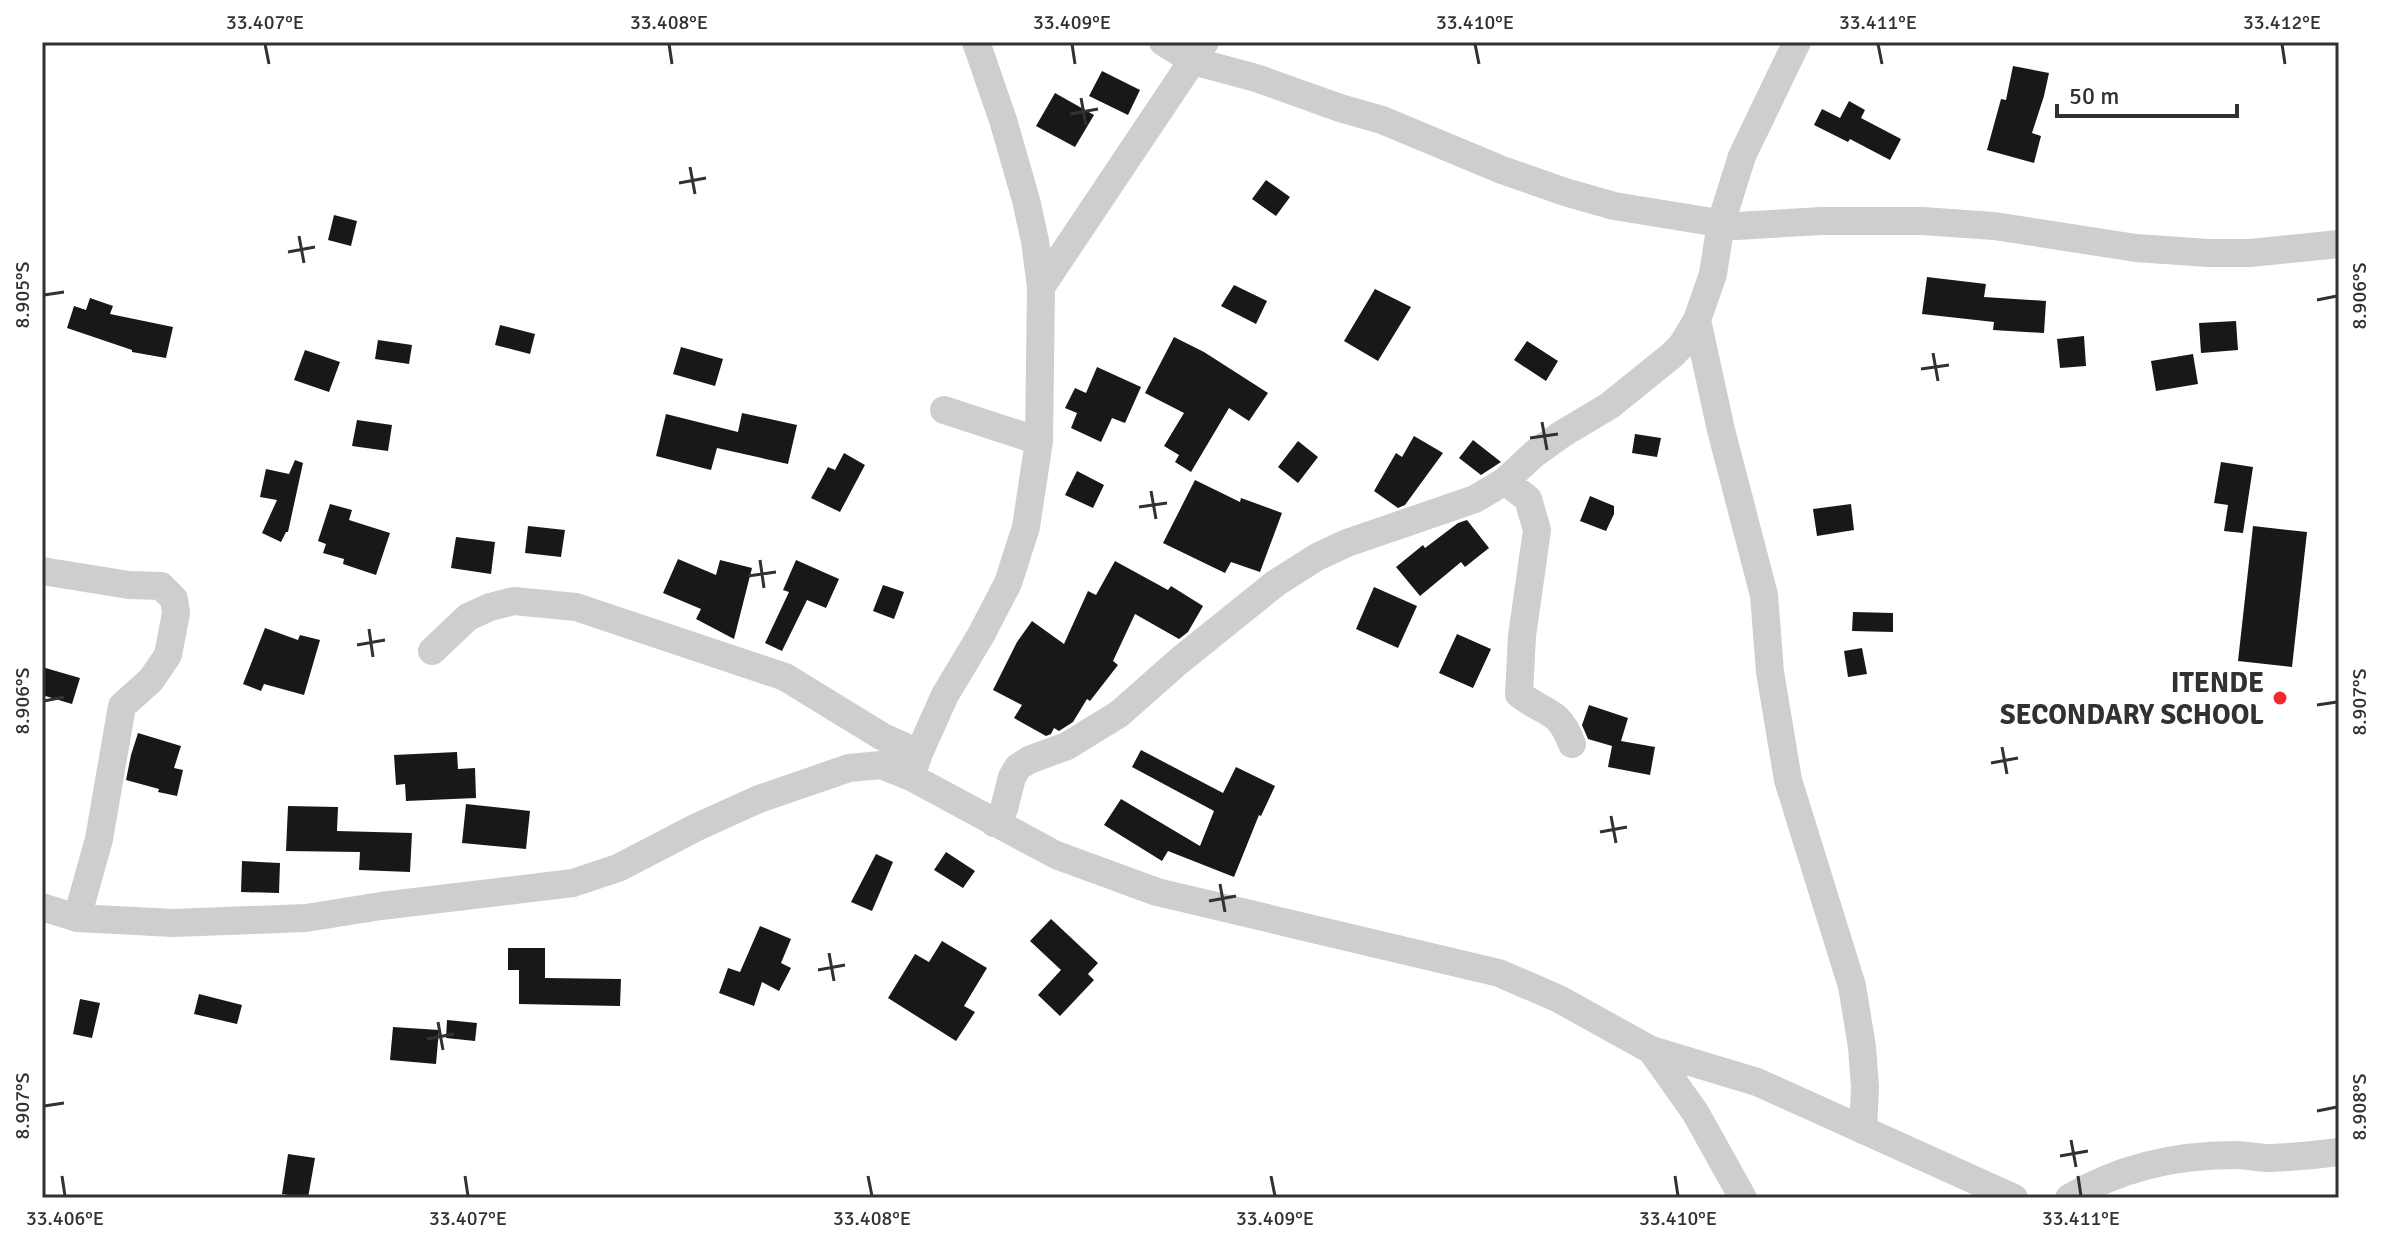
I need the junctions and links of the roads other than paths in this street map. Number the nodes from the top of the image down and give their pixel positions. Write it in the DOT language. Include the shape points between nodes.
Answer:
graph roads {
  1 [pos="976,42"];
  2 [pos="1163,42"];
  3 [pos="1797,42"];
  4 [pos="1199,52"];
  5 [pos="1721,223"];
  6 [pos="2339,244"];
  7 [pos="1041,287"];
  8 [pos="1697,320"];
  9 [pos="944,410"];
  10 [pos="1039,441"];
  11 [pos="1505,481"];
  12 [pos="42,571"];
  13 [pos="432,651"];
  14 [pos="1572,744"];
  15 [pos="915,765"];
  16 [pos="994,823"];
  17 [pos="42,907"];
  18 [pos="77,918"];
  19 [pos="1651,1050"];
  20 [pos="1863,1130"];
  21 [pos="2339,1152"];
  22 [pos="1743,1198"];
  23 [pos="2014,1198"];
  24 [pos="2069,1198"];
  1 -- 7 [label="street" via="1026,200"];
  2 -- 4 [label="street"];
  3 -- 5 [label="street" via="1742,156"];
  4 -- 5 [label="street" via="1565,192 1614,206"];
  4 -- 7 [label="street"];
  5 -- 6 [label="street" via="1922,221 2208,253"];
  5 -- 8 [label="street" via="1713,274"];
  7 -- 10 [label="street"];
  8 -- 11 [label="street" via="1682,345 1645,379 1534,454"];
  8 -- 20 [label="street" via="1764,595 1788,780 1852,986 1862,1047"];
  9 -- 10 [label="street"];
  10 -- 15 [label="street" via="1026,527 1008,583 945,695"];
  11 -- 14 [label="street" via="1528,499 1537,530 1519,694 1558,717"];
  11 -- 16 [label="street" via="1475,499 1347,543 1276,583 1119,714 1067,746 1018,767"];
  12 -- 18 [label="street" via="161,586 174,599 176,613 168,655 151,680 122,706 99,839"];
  13 -- 15 [label="street" via="468,617 490,607 514,601 576,607 785,677 883,737"];
  15 -- 16 [label="street"];
  15 -- 18 [label="street" via="849,768 759,799 618,868 573,883 306,918 173,923"];
  16 -- 19 [label="street" via="1056,855 1157,892 1499,973"];
  17 -- 18 [label="street"];
  19 -- 20 [label="street" via="1757,1082"];
  19 -- 22 [label="street" via="1695,1112"];
  20 -- 23 [label="street"];
  21 -- 24 [label="street" via="2173,1160 2122,1172"];
}
